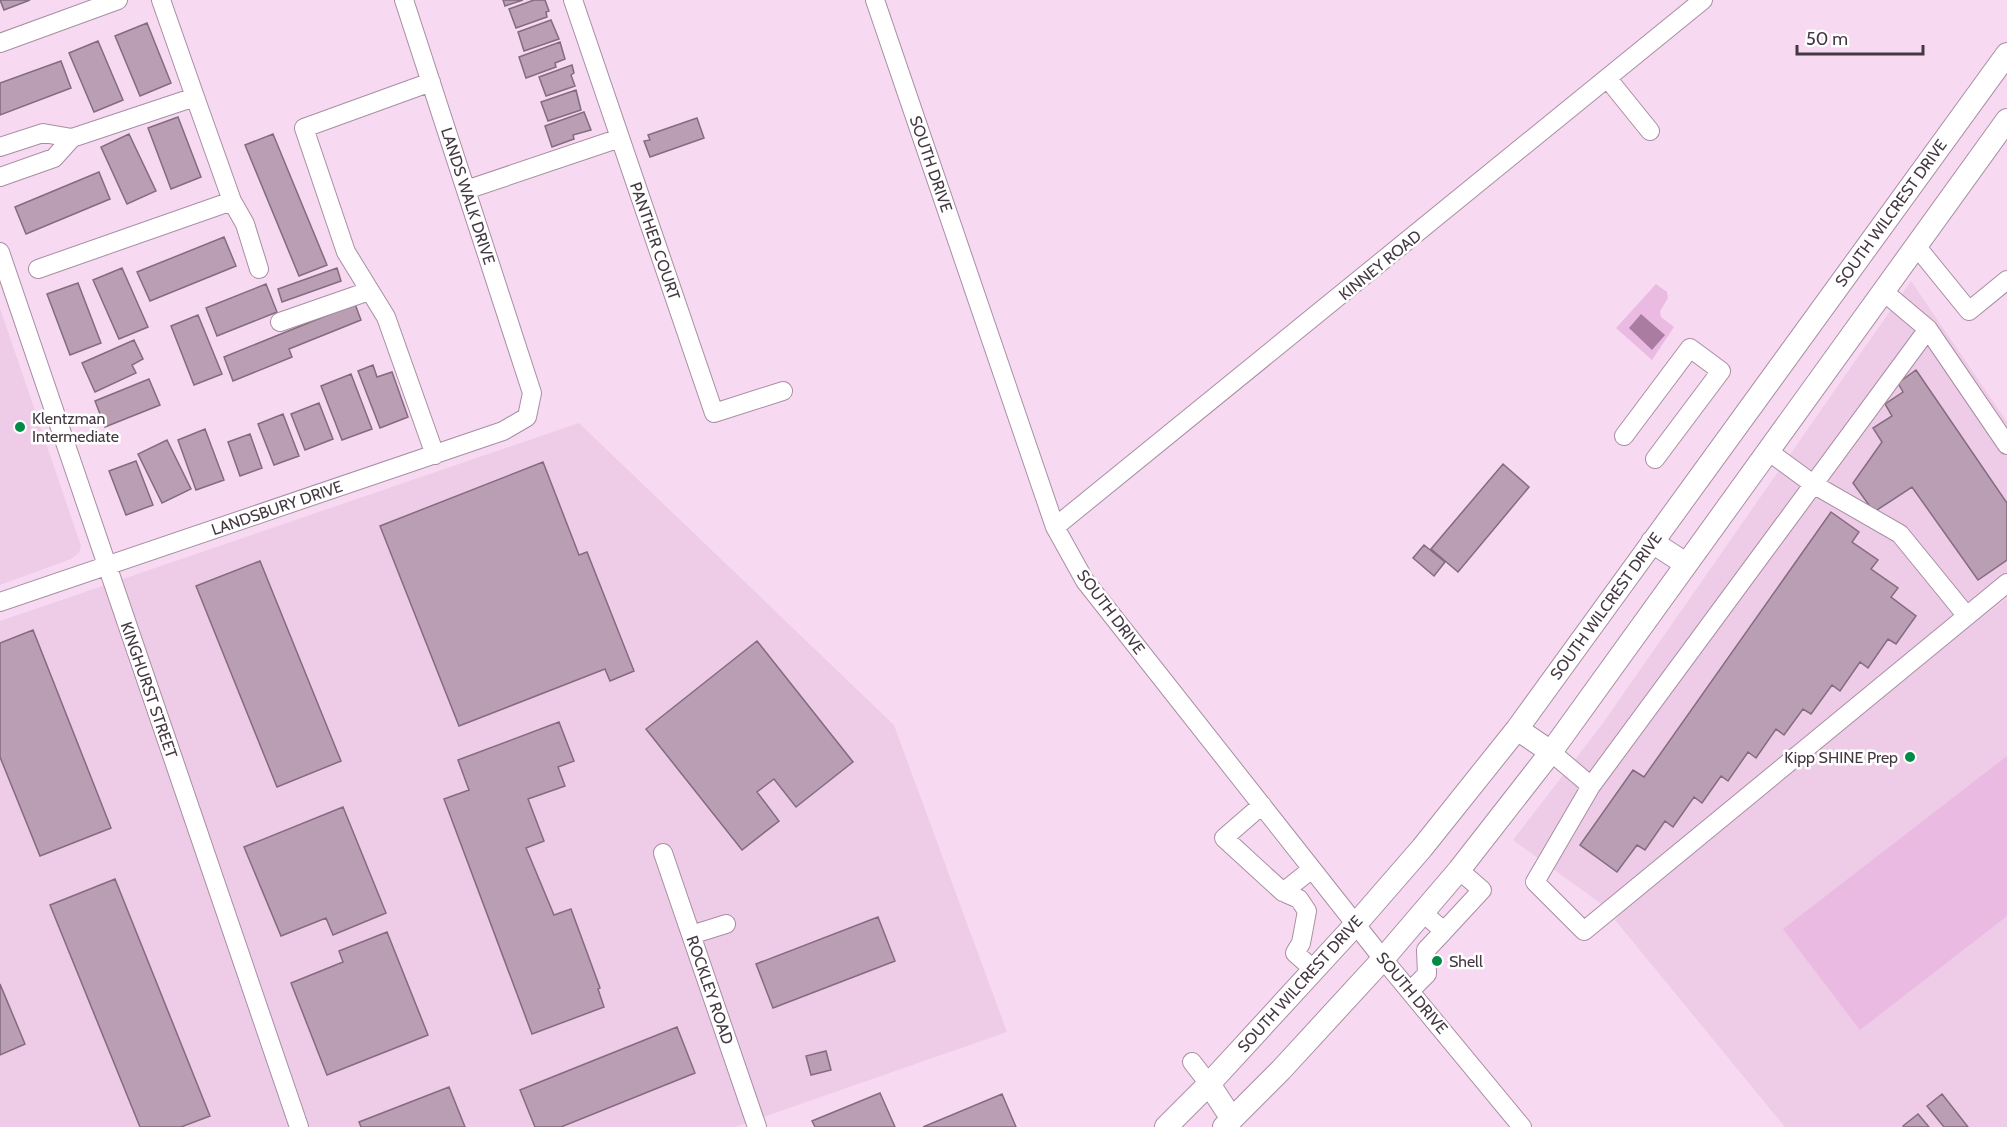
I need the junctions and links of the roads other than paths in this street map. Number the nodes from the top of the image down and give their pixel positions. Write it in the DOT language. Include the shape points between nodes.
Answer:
graph roads {
  1 [pos="118,0"];
  2 [pos="161,0"];
  3 [pos="404,0"];
  4 [pos="573,0"];
  5 [pos="874,0"];
  6 [pos="1703,0"];
  7 [pos="0,43"];
  8 [pos="2007,54"];
  9 [pos="1608,79"];
  10 [pos="431,82"];
  11 [pos="195,97"];
  12 [pos="2007,120"];
  13 [pos="1650,131"];
  14 [pos="72,138"];
  15 [pos="620,138"];
  16 [pos="0,147"];
  17 [pos="0,177"];
  18 [pos="466,190"];
  19 [pos="232,201"];
  20 [pos="1917,247"];
  21 [pos="0,252"];
  22 [pos="38,269"];
  23 [pos="259,269"];
  24 [pos="2007,280"];
  25 [pos="369,291"];
  26 [pos="1884,292"];
  27 [pos="280,322"];
  28 [pos="1929,329"];
  29 [pos="1790,353"];
  30 [pos="1822,375"];
  31 [pos="783,391"];
  32 [pos="532,393"];
  33 [pos="1624,436"];
  34 [pos="2007,445"];
  35 [pos="1767,451"];
  36 [pos="435,454"];
  37 [pos="1655,459"];
  38 [pos="1812,484"];
  39 [pos="1055,527"];
  40 [pos="1652,542"];
  41 [pos="1686,564"];
  42 [pos="106,566"];
  43 [pos="2007,583"];
  44 [pos="0,602"];
  45 [pos="1966,615"];
  46 [pos="1517,729"];
  47 [pos="1551,752"];
  48 [pos="1591,786"];
  49 [pos="1262,805"];
  50 [pos="663,853"];
  51 [pos="1312,869"];
  52 [pos="1459,870"];
  53 [pos="1282,892"];
  54 [pos="1423,913"];
  55 [pos="726,924"];
  56 [pos="1356,924"];
  57 [pos="1444,931"];
  58 [pos="691,935"];
  59 [pos="1383,959"];
  60 [pos="1313,969"];
  61 [pos="1410,991"];
  62 [pos="1192,1062"];
  63 [pos="1209,1084"];
  64 [pos="1228,1123"];
  65 [pos="299,1127"];
  66 [pos="757,1127"];
  67 [pos="1166,1127"];
  68 [pos="1522,1127"];
  1 -- 7 [label="street"];
  2 -- 11 [label="street"];
  3 -- 10 [label="street, LANDS WALK DRIVE"];
  4 -- 15 [label="street, PANTHER COURT"];
  5 -- 39 [label="street, SOUTH DRIVE"];
  6 -- 9 [label="street, KINNEY ROAD"];
  8 -- 29 [label="main road, SOUTH WILCREST DRIVE"];
  9 -- 13 [label="street"];
  9 -- 39 [label="street, KINNEY ROAD"];
  10 -- 18 [label="street, LANDS WALK DRIVE"];
  10 -- 25 [label="street" via="304,128 346,252"];
  11 -- 14 [label="street"];
  11 -- 19 [label="street"];
  12 -- 20 [label="main road"];
  14 -- 16 [label="street" via="44,133"];
  14 -- 17 [label="street" via="54,158"];
  15 -- 18 [label="street"];
  15 -- 31 [label="street, PANTHER COURT" via="714,413"];
  18 -- 32 [label="street, LANDS WALK DRIVE"];
  19 -- 22 [label="street"];
  19 -- 23 [label="street" via="245,224"];
  20 -- 24 [label="street" via="1968,311"];
  20 -- 26 [label="main road"];
  21 -- 42 [label="street, KINGHURST STREET"];
  25 -- 27 [label="street"];
  25 -- 36 [label="street" via="399,346"];
  26 -- 28 [label="street"];
  26 -- 30 [label="main road"];
  28 -- 34 [label="street"];
  28 -- 38 [label="street"];
  29 -- 30 [label="main road"];
  29 -- 40 [label="main road, SOUTH WILCREST DRIVE"];
  30 -- 35 [label="main road"];
  32 -- 36 [label="street, LANDSBURY DRIVE" via="527,417 503,431"];
  33 -- 37 [label="street" via="1690,348 1721,371"];
  35 -- 38 [label="street"];
  35 -- 41 [label="main road"];
  36 -- 42 [label="street, LANDSBURY DRIVE"];
  38 -- 45 [label="street" via="1900,534"];
  38 -- 48 [label="street"];
  39 -- 49 [label="street, SOUTH DRIVE" via="1085,581"];
  40 -- 41 [label="main road"];
  40 -- 46 [label="main road, SOUTH WILCREST DRIVE"];
  41 -- 47 [label="main road"];
  42 -- 44 [label="street, LANDSBURY DRIVE"];
  42 -- 65 [label="street, KINGHURST STREET"];
  43 -- 45 [label="street"];
  45 -- 48 [label="street" via="1584,931 1535,882"];
  46 -- 47 [label="main road"];
  46 -- 56 [label="main road, SOUTH WILCREST DRIVE"];
  47 -- 48 [label="street"];
  47 -- 52 [label="main road"];
  49 -- 51 [label="street, SOUTH DRIVE"];
  49 -- 53 [label="street" via="1224,838"];
  50 -- 58 [label="street, ROCKLEY ROAD"];
  51 -- 53 [label="street"];
  51 -- 56 [label="street, SOUTH DRIVE"];
  52 -- 54 [label="main road"];
  52 -- 57 [label="street" via="1482,890"];
  53 -- 60 [label="street" via="1299,899 1307,911 1301,943 1295,952"];
  54 -- 57 [label="street"];
  54 -- 59 [label="main road"];
  55 -- 58 [label="street"];
  56 -- 59 [label="street, SOUTH DRIVE"];
  56 -- 60 [label="main road, SOUTH WILCREST DRIVE"];
  57 -- 61 [label="street" via="1426,950 1427,974"];
  58 -- 66 [label="street, ROCKLEY ROAD"];
  59 -- 61 [label="street, SOUTH DRIVE"];
  59 -- 64 [label="main road"];
  60 -- 63 [label="main road, SOUTH WILCREST DRIVE"];
  61 -- 68 [label="street, SOUTH DRIVE"];
  62 -- 63 [label="street"];
  63 -- 64 [label="main road"];
  63 -- 67 [label="main road, SOUTH WILCREST DRIVE"];
}
